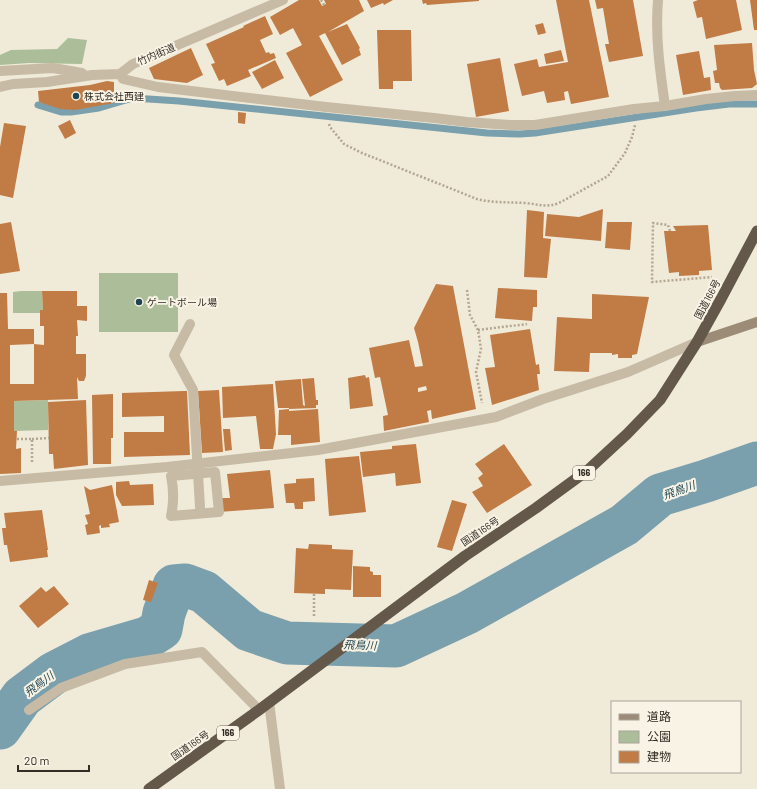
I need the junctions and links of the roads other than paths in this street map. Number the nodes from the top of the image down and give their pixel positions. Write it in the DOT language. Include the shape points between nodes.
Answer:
graph roads {
  1 [pos="284,0"];
  2 [pos="658,0"];
  3 [pos="0,71"];
  4 [pos="120,74"];
  5 [pos="92,75"];
  6 [pos="0,87"];
  7 [pos="757,95"];
  8 [pos="665,106"];
  9 [pos="757,231"];
  10 [pos="757,322"];
  11 [pos="190,324"];
  12 [pos="697,342"];
  13 [pos="197,463"];
  14 [pos="198,474"];
  15 [pos="0,481"];
  16 [pos="200,507"];
  17 [pos="269,702"];
  18 [pos="29,710"];
  19 [pos="259,710"];
  20 [pos="149,789"];
  21 [pos="280,789"];
  1 -- 4 [label="street, 竹内街道" via="133,64"];
  2 -- 8 [label="street" via="656,23"];
  3 -- 5 [label="street" via="53,68"];
  4 -- 5 [label="street"];
  4 -- 8 [label="street" via="123,79 158,87 467,122 535,125"];
  5 -- 6 [label="street"];
  7 -- 8 [label="street" via="706,99"];
  9 -- 12 [label="highway, 国道166号 / 166"];
  10 -- 12 [label="main road"];
  11 -- 13 [label="street" via="174,355 193,390"];
  12 -- 13 [label="street" via="628,372 496,417 318,450"];
  12 -- 17 [label="highway, 国道166号 / 166" via="660,400 588,470 465,556"];
  13 -- 14 [label="street"];
  13 -- 15 [label="street"];
  14 -- 14 [label="street" via="215,472 219,512 171,516 174,503 171,476"];
  14 -- 16 [label="street"];
  17 -- 19 [label="highway, 国道166号 / 166"];
  17 -- 21 [label="street"];
  18 -- 19 [label="street" via="61,688 125,664 202,652"];
  19 -- 20 [label="highway, 国道166号 / 166"];
}
